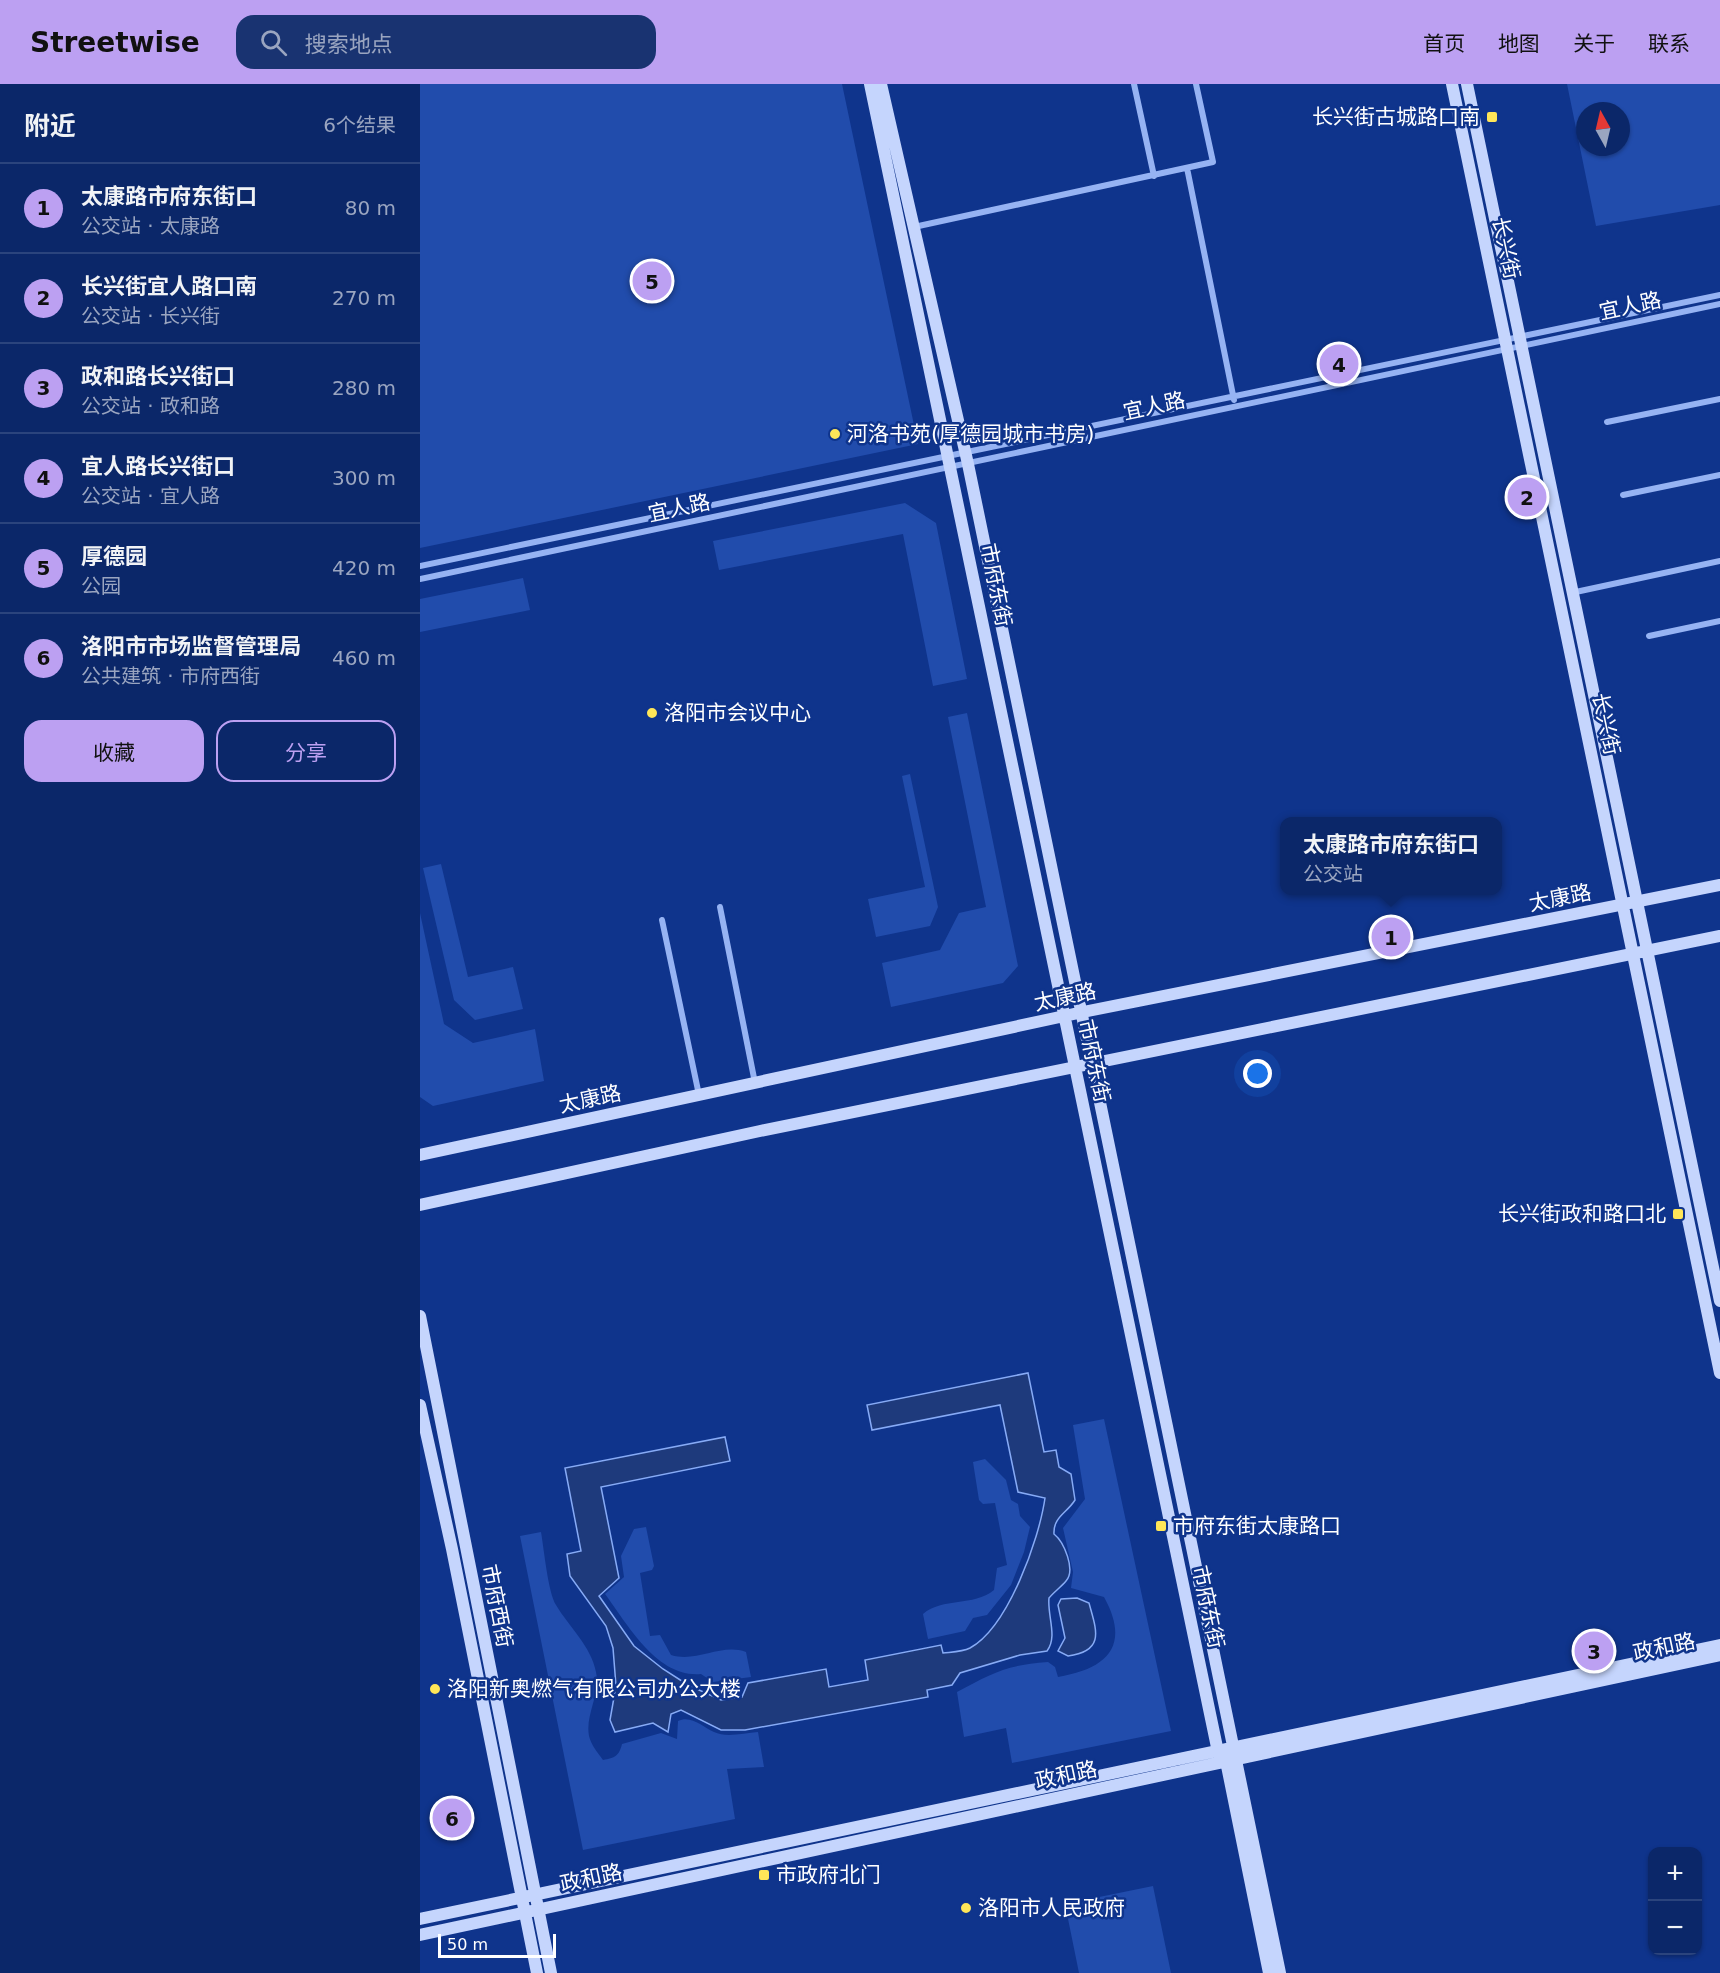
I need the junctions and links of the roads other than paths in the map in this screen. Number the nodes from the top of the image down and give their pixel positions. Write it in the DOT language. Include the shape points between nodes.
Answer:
graph roads {
  1 [pos="870,84"];
  2 [pos="881,84"];
  3 [pos="1134,84"];
  4 [pos="1196,84"];
  5 [pos="1452,84"];
  6 [pos="1467,84"];
  7 [pos="1187,168"];
  8 [pos="1154,176"];
  9 [pos="913,227"];
  10 [pos="1720,295"];
  11 [pos="1720,304"];
  12 [pos="1520,341"];
  13 [pos="1506,344"];
  14 [pos="1233,397"];
  15 [pos="1720,399"];
  16 [pos="1235,406"];
  17 [pos="1607,422"];
  18 [pos="966,459"];
  19 [pos="952,462"];
  20 [pos="1720,475"];
  21 [pos="1623,495"];
  22 [pos="1720,561"];
  23 [pos="420,566"];
  24 [pos="420,579"];
  25 [pos="1570,593"];
  26 [pos="1720,621"];
  27 [pos="1649,636"];
  28 [pos="1720,885"];
  29 [pos="1638,903"];
  30 [pos="1624,906"];
  31 [pos="720,907"];
  32 [pos="662,920"];
  33 [pos="1720,936"];
  34 [pos="1648,951"];
  35 [pos="1634,955"];
  36 [pos="1083,1012"];
  37 [pos="1064,1017"];
  38 [pos="1093,1063"];
  39 [pos="1075,1066"];
  40 [pos="755,1083"];
  41 [pos="699,1095"];
  42 [pos="420,1155"];
  43 [pos="420,1204"];
  44 [pos="1720,1301"];
  45 [pos="420,1316"];
  46 [pos="1720,1373"];
  47 [pos="420,1405"];
  48 [pos="1720,1645"];
  49 [pos="1720,1655"];
  50 [pos="1228,1755"];
  51 [pos="534,1895"];
  52 [pos="522,1898"];
  53 [pos="538,1910"];
  54 [pos="525,1912"];
  55 [pos="420,1919"];
  56 [pos="420,1935"];
  57 [pos="537,1973"];
  58 [pos="551,1973"];
  59 [pos="1269,1973"];
  60 [pos="1280,1973"];
  1 -- 19 [label="street, 市府东街"];
  2 -- 9 [label="street, 市府东街"];
  3 -- 8 [label="street"];
  4 -- 7 [label="street" via="1213,162"];
  5 -- 13 [label="street, 长兴街"];
  6 -- 12 [label="street, 长兴街"];
  7 -- 8 [label="street"];
  7 -- 14 [label="street"];
  8 -- 9 [label="street"];
  9 -- 18 [label="street, 市府东街"];
  10 -- 12 [label="street, 宜人路"];
  11 -- 12 [label="street, 宜人路"];
  12 -- 13 [label="street, 宜人路"];
  12 -- 25 [label="street, 长兴街"];
  13 -- 14 [label="street, 宜人路"];
  13 -- 16 [label="street, 宜人路"];
  13 -- 30 [label="street, 长兴街"];
  14 -- 16 [label="street"];
  14 -- 18 [label="street, 宜人路"];
  15 -- 17 [label="street"];
  16 -- 18 [label="street, 宜人路"];
  18 -- 19 [label="street, 宜人路"];
  18 -- 36 [label="street, 市府东街"];
  19 -- 23 [label="street, 宜人路"];
  19 -- 24 [label="street, 宜人路"];
  19 -- 37 [label="street, 市府东街"];
  20 -- 21 [label="street"];
  22 -- 25 [label="street"];
  25 -- 29 [label="street, 长兴街"];
  26 -- 27 [label="street"];
  28 -- 29 [label="street, 太康路"];
  29 -- 30 [label="street, 太康路"];
  29 -- 34 [label="street, 长兴街"];
  30 -- 35 [label="street, 长兴街"];
  30 -- 36 [label="street, 太康路"];
  31 -- 40 [label="street"];
  32 -- 41 [label="street"];
  33 -- 34 [label="street"];
  34 -- 35 [label="street"];
  34 -- 44 [label="street, 长兴街"];
  35 -- 38 [label="street"];
  35 -- 46 [label="street, 长兴街"];
  36 -- 37 [label="street, 太康路"];
  36 -- 38 [label="street, 市府东街"];
  37 -- 39 [label="street, 市府东街"];
  37 -- 40 [label="street, 太康路"];
  38 -- 39 [label="street"];
  38 -- 50 [label="street, 市府东街"];
  39 -- 43 [label="street"];
  39 -- 50 [label="street, 市府东街"];
  40 -- 41 [label="street, 太康路"];
  41 -- 42 [label="street, 太康路"];
  45 -- 51 [label="street, 市府西街"];
  47 -- 52 [label="street, 市府西街"];
  48 -- 50 [label="street, 政和路"];
  49 -- 50 [label="street, 政和路"];
  50 -- 51 [label="street, 政和路"];
  50 -- 53 [label="street, 政和路"];
  50 -- 59 [label="street, 市府东街"];
  50 -- 60 [label="street, 市府东街"];
  51 -- 52 [label="street, 政和路"];
  51 -- 53 [label="street, 市府西街"];
  52 -- 54 [label="street, 市府西街"];
  52 -- 55 [label="street, 政和路"];
  53 -- 54 [label="street, 政和路"];
  53 -- 58 [label="street, 市府西街"];
  54 -- 56 [label="street, 政和路"];
  54 -- 57 [label="street, 市府西街"];
}
